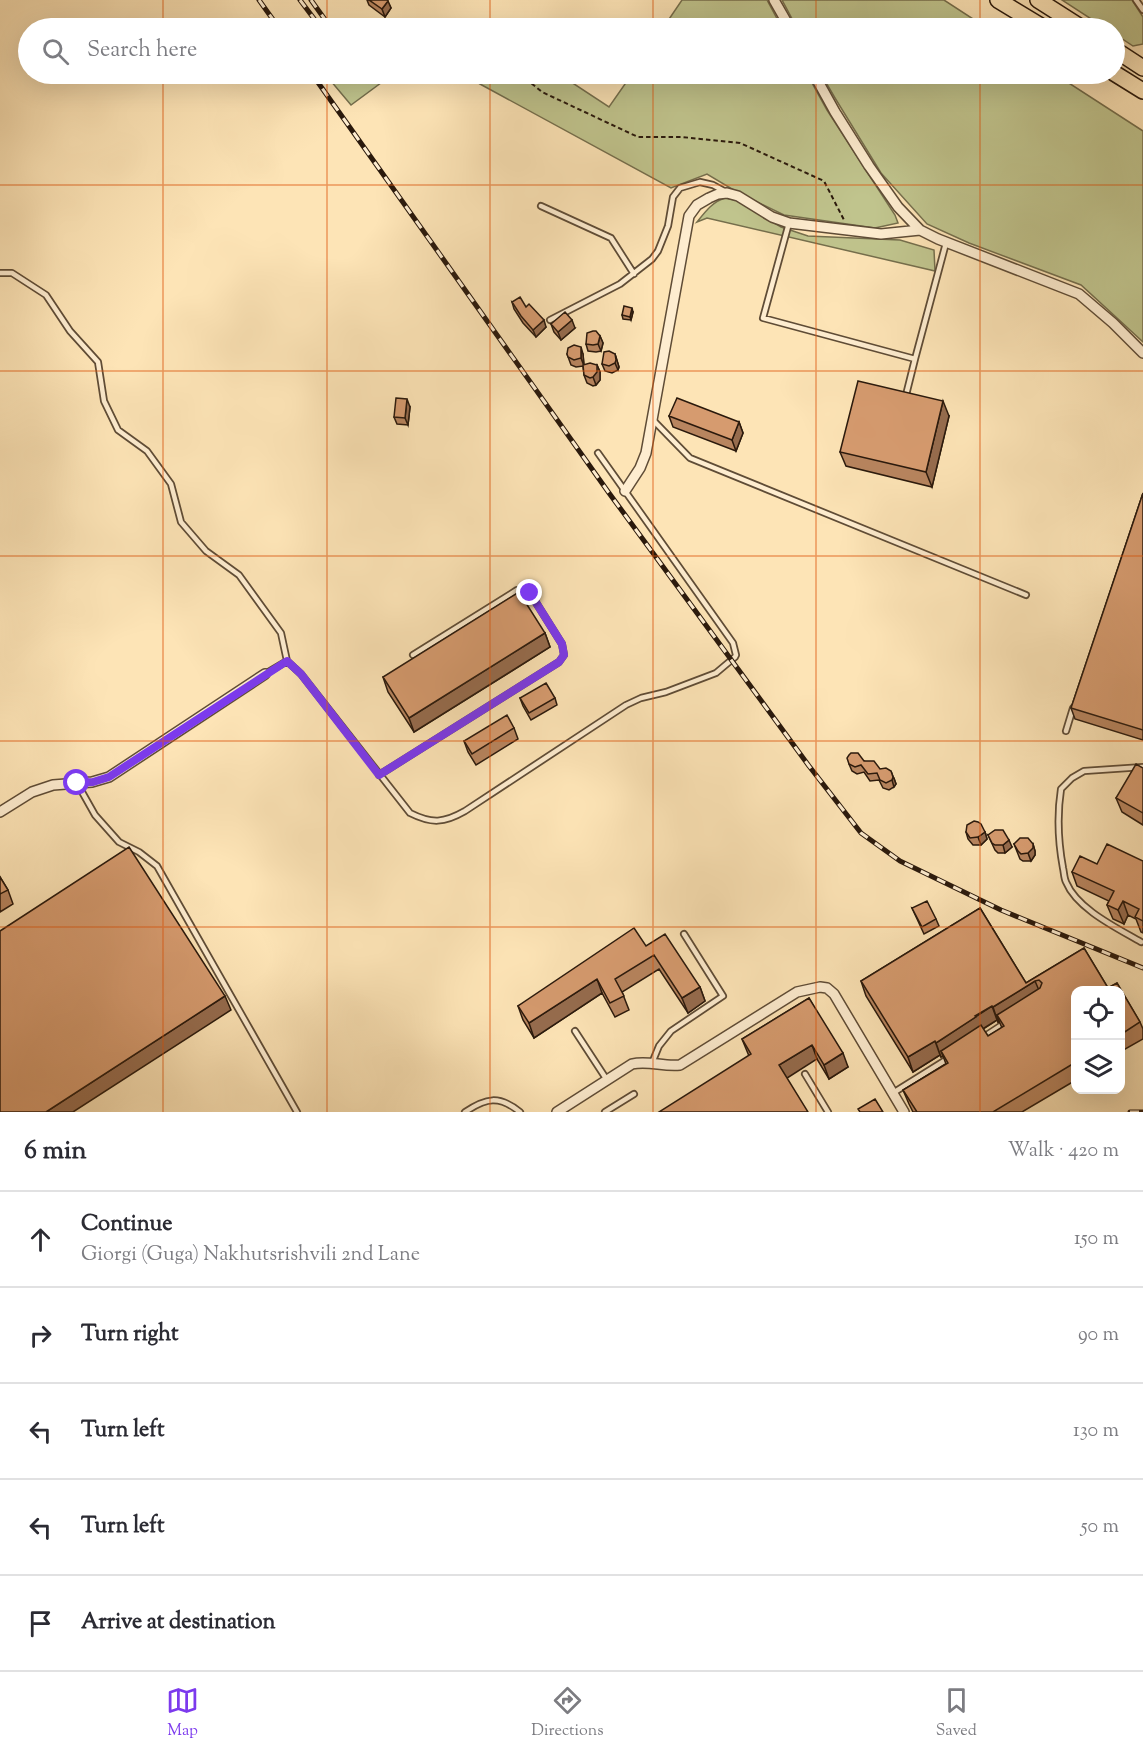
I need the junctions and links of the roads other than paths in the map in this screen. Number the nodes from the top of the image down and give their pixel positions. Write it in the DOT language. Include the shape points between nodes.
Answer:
graph roads {
  1 [pos="774,0"];
  2 [pos="998,0"];
  3 [pos="1038,0"];
  4 [pos="1136,0"];
  5 [pos="1143,10"];
  6 [pos="784,18"];
  7 [pos="1028,18"];
  8 [pos="1066,18"];
  9 [pos="1125,56"];
  10 [pos="1140,63"];
  11 [pos="1125,80"];
  12 [pos="820,84"];
  13 [pos="1143,91"];
  14 [pos="727,193"];
  15 [pos="541,207"];
  16 [pos="789,223"];
  17 [pos="920,230"];
  18 [pos="946,243"];
  19 [pos="0,273"];
  20 [pos="633,274"];
  21 [pos="550,320"];
  22 [pos="1143,353"];
  23 [pos="915,359"];
  24 [pos="906,395"];
  25 [pos="652,419"];
  26 [pos="598,453"];
  27 [pos="625,491"];
  28 [pos="1026,595"];
  29 [pos="413,656"];
  30 [pos="287,661"];
  31 [pos="265,674"];
  32 [pos="1077,697"];
  33 [pos="1066,731"];
  34 [pos="1143,767"];
  35 [pos="379,775"];
  36 [pos="77,783"];
  37 [pos="0,812"];
  38 [pos="684,934"];
  39 [pos="1141,942"];
  40 [pos="1013,1018"];
  41 [pos="575,1031"];
  42 [pos="973,1043"];
  43 [pos="953,1056"];
  44 [pos="652,1063"];
  45 [pos="805,1074"];
  46 [pos="607,1080"];
  47 [pos="893,1093"];
  48 [pos="634,1094"];
  49 [pos="608,1111"];
  50 [pos="297,1112"];
  51 [pos="465,1112"];
  52 [pos="520,1112"];
  53 [pos="556,1112"];
  54 [pos="828,1112"];
  55 [pos="904,1112"];
  1 -- 6 [label="street"];
  2 -- 7 [label="main road"];
  3 -- 8 [label="main road"];
  4 -- 5 [label="lane"];
  9 -- 10 [label="main road"];
  11 -- 13 [label="main road"];
  12 -- 17 [label="street" via="869,166"];
  14 -- 16 [label="street"];
  14 -- 20 [label="lane" via="700,182 680,188 673,197 668,226 657,251"];
  14 -- 25 [label="street" via="697,205 689,216"];
  15 -- 20 [label="lane" via="611,238"];
  16 -- 17 [label="street" via="881,234"];
  16 -- 23 [label="lane" via="763,318"];
  17 -- 18 [label="street"];
  18 -- 22 [label="street" via="1078,294"];
  18 -- 23 [label="lane"];
  19 -- 30 [label="lane" via="12,273 45,294 70,331 98,362 104,401 118,430 147,451 171,484 181,522 206,551 239,575 281,633"];
  20 -- 21 [label="lane"];
  23 -- 24 [label="lane"];
  25 -- 27 [label="street" via="646,453"];
  25 -- 28 [label="lane" via="690,458"];
  26 -- 27 [label="lane"];
  27 -- 35 [label="lane" via="734,643 735,657 716,673 626,705 452,819 425,820 410,813"];
  29 -- 35 [label="lane" via="517,590 530,593 562,644 564,655 559,662"];
  30 -- 31 [label="lane"];
  30 -- 35 [label="lane"];
  31 -- 36 [label="street" via="109,777"];
  32 -- 33 [label="lane"];
  34 -- 39 [label="lane" via="1084,771 1072,778 1061,789 1058,817 1065,881 1076,897 1105,922"];
  36 -- 37 [label="street" via="32,792"];
  36 -- 50 [label="lane" via="94,815 119,842 157,866"];
  38 -- 44 [label="lane" via="723,996 671,1031"];
  40 -- 42 [label="lane"];
  41 -- 46 [label="lane"];
  43 -- 47 [label="lane"];
  44 -- 46 [label="street" via="632,1064"];
  44 -- 47 [label="street" via="680,1065 797,992 820,987 834,994"];
  45 -- 54 [label="lane"];
  46 -- 53 [label="street"];
  47 -- 55 [label="street"];
  48 -- 49 [label="lane"];
  51 -- 52 [label="lane" via="491,1100 510,1103"];
}
